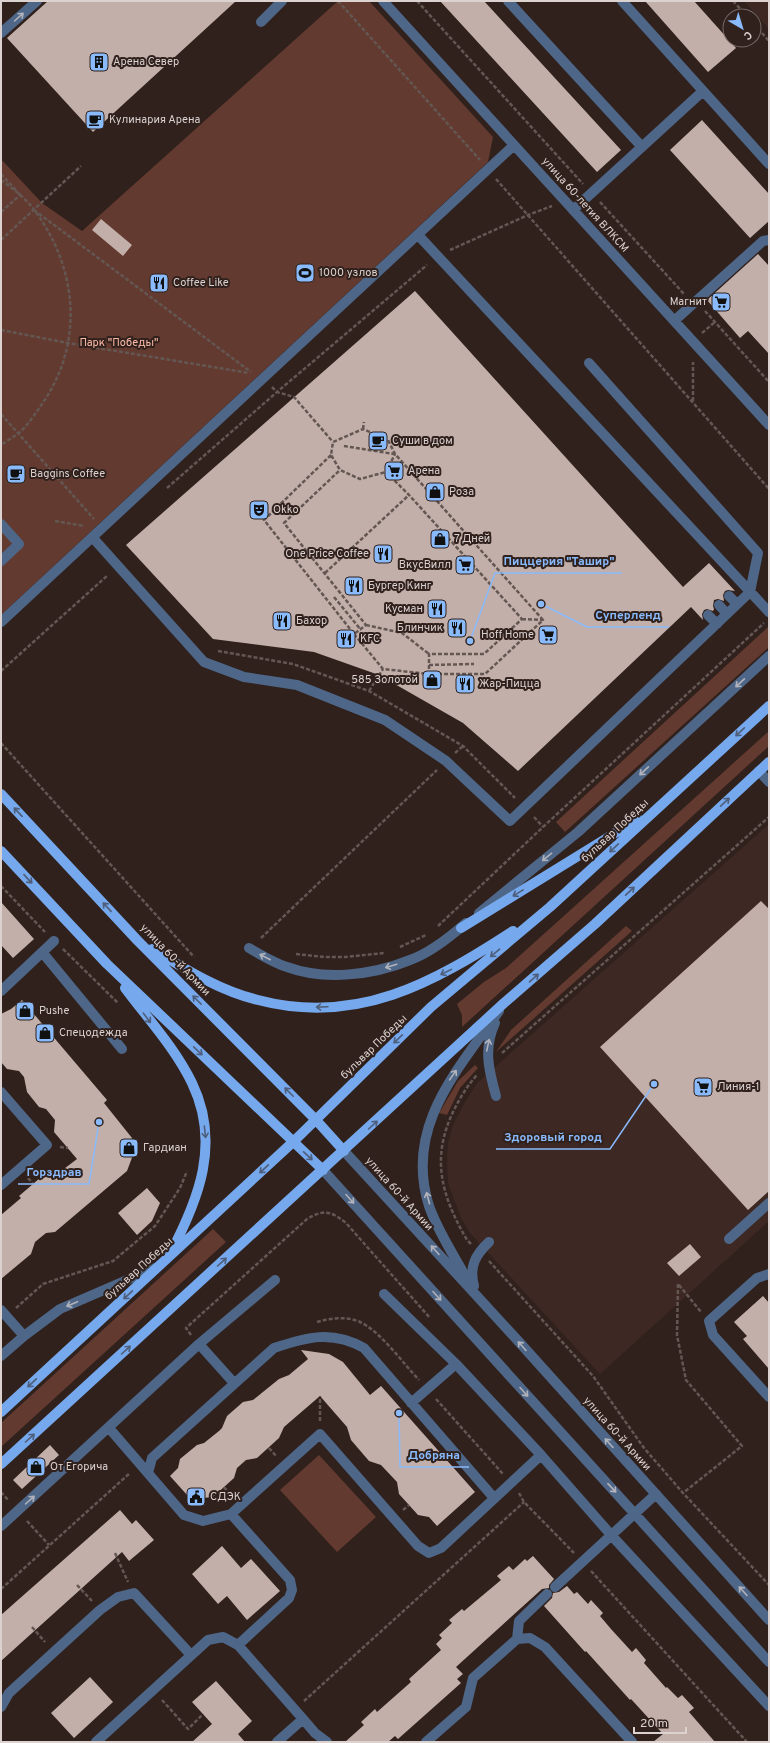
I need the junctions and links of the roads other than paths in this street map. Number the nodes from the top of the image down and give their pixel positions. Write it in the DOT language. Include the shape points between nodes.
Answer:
graph roads {
  1 [pos="37,1"];
  2 [pos="282,1"];
  3 [pos="383,1"];
  4 [pos="508,1"];
  5 [pos="622,1"];
  6 [pos="260,22"];
  7 [pos="1,33"];
  8 [pos="703,91"];
  9 [pos="514,145"];
  10 [pos="642,147"];
  11 [pos="769,164"];
  12 [pos="573,210"];
  13 [pos="418,235"];
  14 [pos="767,239"];
  15 [pos="674,321"];
  16 [pos="589,363"];
  17 [pos="769,425"];
  18 [pos="1,524"];
  19 [pos="93,538"];
  20 [pos="1,561"];
  21 [pos="750,592"];
  22 [pos="729,596"];
  23 [pos="737,604"];
  24 [pos="719,605"];
  25 [pos="769,612"];
  26 [pos="727,614"];
  27 [pos="708,615"];
  28 [pos="1,622"];
  29 [pos="717,624"];
  30 [pos="769,656"];
  31 [pos="769,706"];
  32 [pos="769,762"];
  33 [pos="759,771"];
  34 [pos="769,782"];
  35 [pos="1,794"];
  36 [pos="658,807"];
  37 [pos="1,851"];
  38 [pos="550,907"];
  39 [pos="461,928"];
  40 [pos="54,941"];
  41 [pos="138,941"];
  42 [pos="249,948"];
  43 [pos="42,952"];
  44 [pos="107,964"];
  45 [pos="1,991"];
  46 [pos="504,1003"];
  47 [pos="122,1049"];
  48 [pos="1,1092"];
  49 [pos="496,1096"];
  50 [pos="316,1120"];
  51 [pos="293,1142"];
  52 [pos="344,1151"];
  53 [pos="323,1170"];
  54 [pos="1,1186"];
  55 [pos="769,1203"];
  56 [pos="729,1239"];
  57 [pos="489,1242"];
  58 [pos="162,1264"];
  59 [pos="769,1274"];
  60 [pos="276,1280"];
  61 [pos="384,1294"];
  62 [pos="476,1295"];
  63 [pos="4,1313"];
  64 [pos="24,1336"];
  65 [pos="199,1344"];
  66 [pos="1,1356"];
  67 [pos="456,1364"];
  68 [pos="234,1383"];
  69 [pos="769,1397"];
  70 [pos="411,1403"];
  71 [pos="1,1412"];
  72 [pos="109,1428"];
  73 [pos="541,1455"];
  74 [pos="1,1464"];
  75 [pos="148,1473"];
  76 [pos="656,1494"];
  77 [pos="494,1498"];
  78 [pos="231,1514"];
  79 [pos="636,1514"];
  80 [pos="1,1526"];
  81 [pos="612,1536"];
  82 [pos="767,1614"];
  83 [pos="517,1639"];
  84 [pos="238,1645"];
  85 [pos="191,1655"];
  86 [pos="769,1662"];
  87 [pos="769,1706"];
  88 [pos="1,1707"];
  89 [pos="303,1719"];
  90 [pos="96,1742"];
  91 [pos="277,1742"];
  92 [pos="327,1742"];
  93 [pos="426,1742"];
  94 [pos="632,1742"];
  7 -- 1 [label="street, one-way"];
  2 -- 6 [label="street"];
  3 -- 9 [label="street, улица 60-летия ВЛКСМ"];
  4 -- 10 [label="street"];
  5 -- 8 [label="street"];
  8 -- 10 [label="street"];
  8 -- 11 [label="street"];
  9 -- 12 [label="street, улица 60-летия ВЛКСМ"];
  9 -- 13 [label="street"];
  10 -- 12 [label="street"];
  12 -- 15 [label="street, улица 60-летия ВЛКСМ"];
  13 -- 19 [label="street"];
  13 -- 21 [label="street"];
  14 -- 15 [label="street"];
  15 -- 17 [label="street, улица 60-летия ВЛКСМ"];
  16 -- 21 [label="street" via="758,553"];
  18 -- 20 [label="street" via="20,544"];
  19 -- 28 [label="street"];
  19 -- 29 [label="street" via="204,662 244,676 297,685 385,720 446,762 510,821"];
  21 -- 23 [label="street"];
  21 -- 25 [label="street"];
  22 -- 23 [label="street"];
  23 -- 26 [label="street"];
  24 -- 26 [label="street"];
  26 -- 29 [label="street"];
  27 -- 29 [label="street"];
  30 -- 39 [label="street, one-way" via="578,832"];
  31 -- 36 [label="main road, бульвар Победы, one-way"];
  32 -- 33 [label="main road"];
  33 -- 34 [label="street"];
  46 -- 33 [label="main road, one-way" via="595,924"];
  41 -- 35 [label="main road, улица 60-й Армии, one-way"];
  36 -- 38 [label="main road, бульвар Победы, one-way"];
  36 -- 39 [label="main road, one-way"];
  37 -- 44 [label="main road, one-way"];
  38 -- 41 [label="main road, one-way" via="467,961 409,990 349,1006 312,1008 257,1000 194,974"];
  38 -- 50 [label="main road, бульвар Победы, one-way" via="431,1007"];
  39 -- 42 [label="street, one-way" via="411,960 381,969 348,974 317,974 287,968"];
  40 -- 43 [label="street"];
  50 -- 41 [label="main road, улица 60-й Армии, one-way"];
  43 -- 45 [label="street"];
  43 -- 47 [label="street"];
  44 -- 51 [label="main road, one-way"];
  44 -- 58 [label="main road, one-way" via="177,1058 192,1083 200,1102 204,1122 207,1145 197,1193 182,1229"];
  49 -- 46 [label="street, one-way" via="487,1051 491,1031"];
  52 -- 46 [label="main road, one-way"];
  62 -- 46 [label="street, one-way" via="437,1225 424,1185 423,1153 431,1116 446,1088"];
  48 -- 54 [label="street" via="47,1145"];
  50 -- 51 [label="main road, бульвар Победы"];
  50 -- 52 [label="main road, улица 60-й Армии"];
  51 -- 53 [label="main road, one-way"];
  51 -- 58 [label="main road, бульвар Победы, one-way"];
  52 -- 53 [label="main road"];
  62 -- 52 [label="street, улица 60-й Армии, one-way"];
  74 -- 53 [label="main road, one-way"];
  53 -- 79 [label="street, one-way"];
  55 -- 56 [label="street"];
  57 -- 62 [label="street" via="473,1263 472,1277"];
  58 -- 64 [label="street, one-way" via="60,1309"];
  58 -- 71 [label="main road, бульвар Победы, one-way"];
  59 -- 69 [label="street" via="758,1278 709,1321 713,1335"];
  60 -- 65 [label="street"];
  61 -- 67 [label="street"];
  76 -- 62 [label="street, улица 60-й Армии, one-way"];
  63 -- 64 [label="street"];
  64 -- 66 [label="street"];
  65 -- 68 [label="street"];
  65 -- 72 [label="street"];
  67 -- 70 [label="street"];
  67 -- 73 [label="street"];
  68 -- 70 [label="street" via="274,1348 299,1340 334,1337 364,1348"];
  68 -- 75 [label="street" via="152,1458"];
  70 -- 77 [label="street"];
  72 -- 75 [label="street"];
  80 -- 72 [label="street, one-way"];
  73 -- 77 [label="street"];
  73 -- 81 [label="street"];
  75 -- 78 [label="street" via="184,1516 203,1521"];
  76 -- 79 [label="street"];
  82 -- 76 [label="street, улица 60-й Армии, one-way"];
  77 -- 78 [label="street" via="441,1548 429,1553 418,1546 320,1434"];
  78 -- 84 [label="street" via="290,1580 292,1590 289,1598"];
  79 -- 81 [label="street"];
  79 -- 86 [label="street"];
  81 -- 83 [label="street" via="519,1621"];
  81 -- 87 [label="street"];
  83 -- 93 [label="street" via="473,1678 466,1707"];
  83 -- 94 [label="street" via="530,1638 545,1647"];
  84 -- 85 [label="street" via="223,1637 208,1640"];
  84 -- 89 [label="street"];
  85 -- 88 [label="street" via="134,1593 118,1597 100,1610 9,1692"];
  85 -- 90 [label="street"];
  89 -- 91 [label="street"];
  89 -- 92 [label="street"];
}
